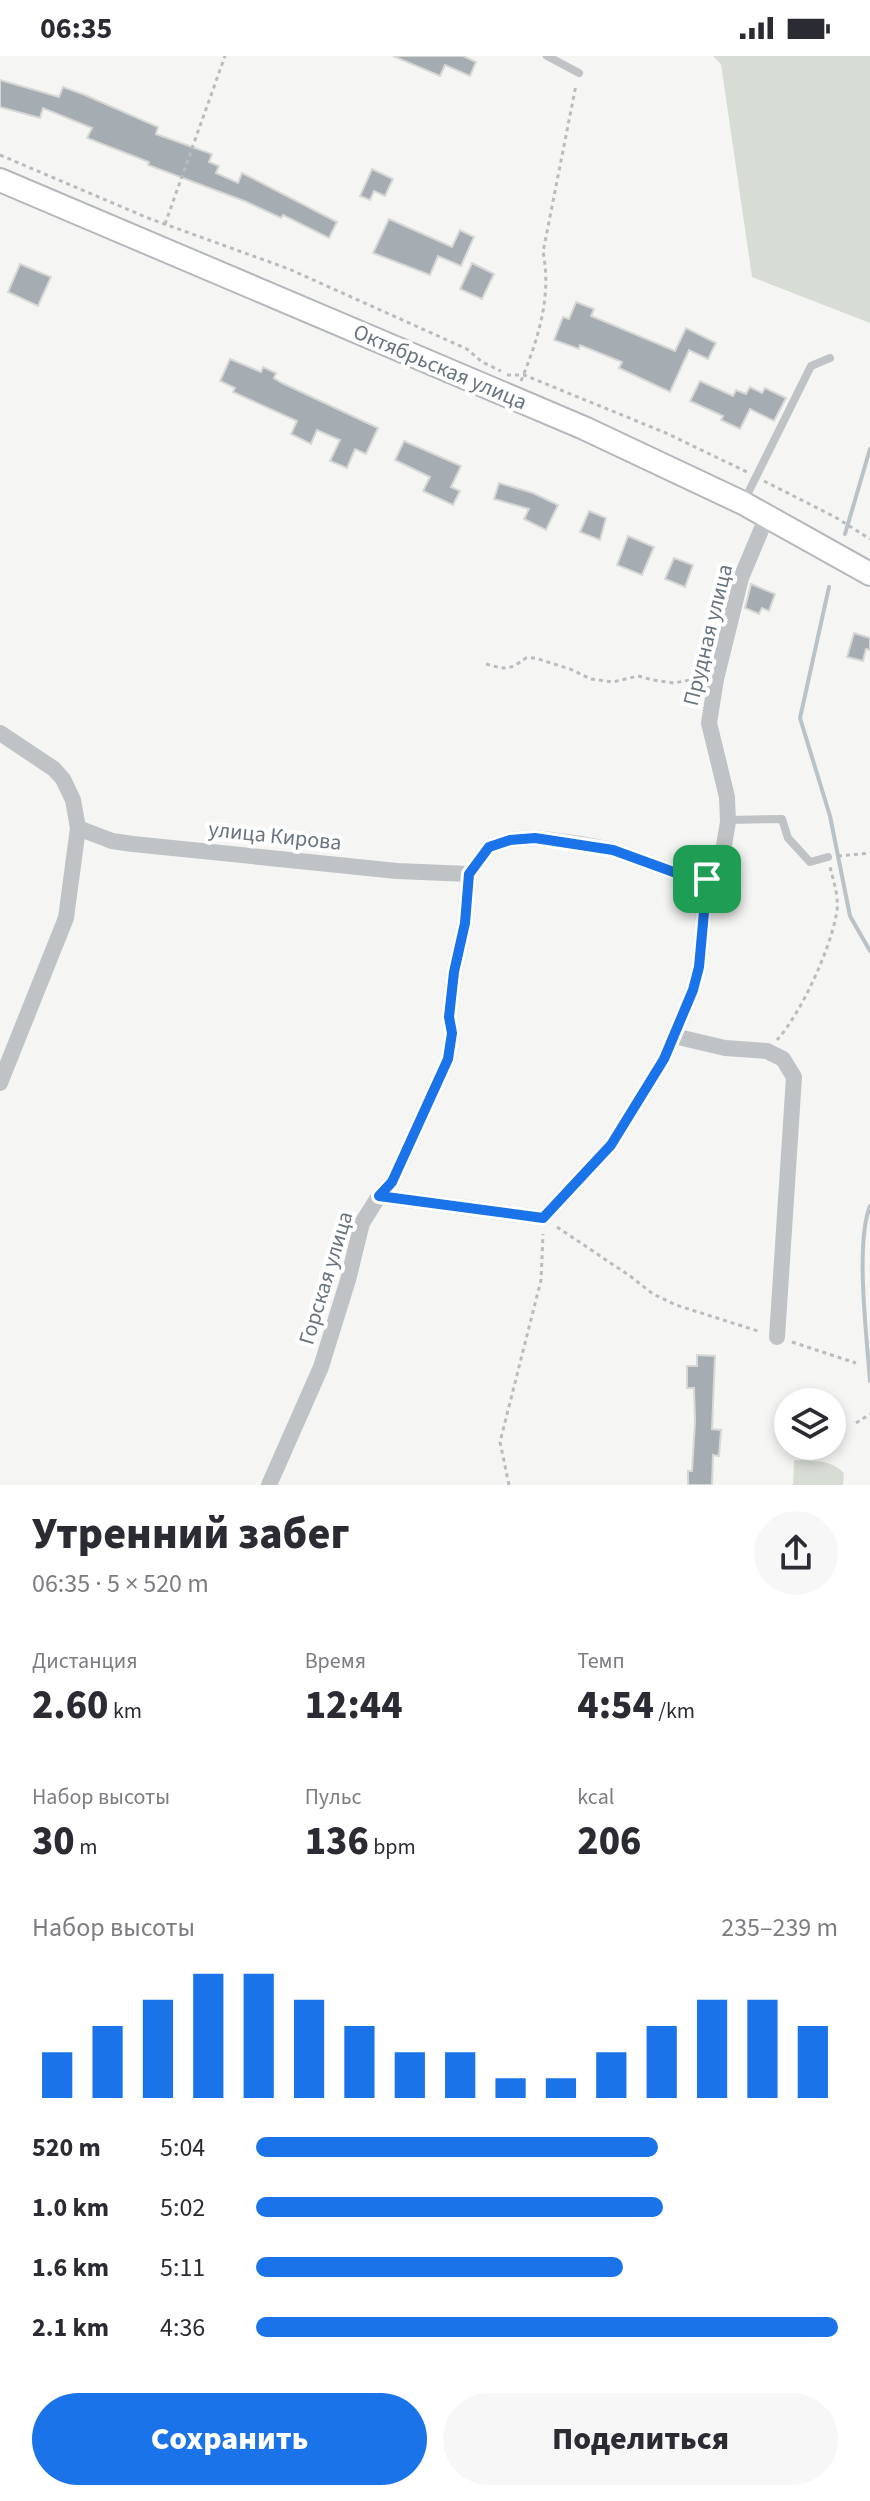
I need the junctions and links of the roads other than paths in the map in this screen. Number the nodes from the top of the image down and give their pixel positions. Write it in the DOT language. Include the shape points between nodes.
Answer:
graph roads {
  1 [pos="547,56"];
  2 [pos="579,73"];
  3 [pos="0,180"];
  4 [pos="830,358"];
  5 [pos="743,503"];
  6 [pos="767,516"];
  7 [pos="870,574"];
  8 [pos="0,733"];
  9 [pos="728,820"];
  10 [pos="78,828"];
  11 [pos="828,857"];
  12 [pos="469,874"];
  13 [pos="707,879"];
  14 [pos="674,1036"];
  15 [pos="0,1083"];
  16 [pos="379,1196"];
  17 [pos="777,1337"];
  18 [pos="269,1485"];
  1 -- 2 [label="lane"];
  3 -- 5 [label="main road, Октябрьская улица" via="584,428"];
  4 -- 5 [label="lane" via="811,366"];
  5 -- 6 [label="main road, Октябрьская улица"];
  6 -- 7 [label="main road, Октябрьская улица"];
  6 -- 9 [label="street, Прудная улица" via="741,578 709,723"];
  8 -- 10 [label="street" via="63,779"];
  9 -- 11 [label="lane" via="782,819 788,838 810,862"];
  9 -- 13 [label="street, Прудная улица" via="723,851"];
  10 -- 12 [label="street, улица Кирова" via="122,842"];
  10 -- 15 [label="street" via="66,918"];
  12 -- 13 [label="street" via="489,847 535,838 613,850"];
  12 -- 16 [label="street, Горская улица" via="448,1059 392,1182"];
  13 -- 14 [label="street, Прудная улица" via="699,967"];
  14 -- 16 [label="street, Прудная улица" via="611,1145 543,1218"];
  14 -- 17 [label="street" via="767,1051 783,1059 794,1077"];
  16 -- 18 [label="street, Горская улица" via="362,1223 321,1367"];
}
